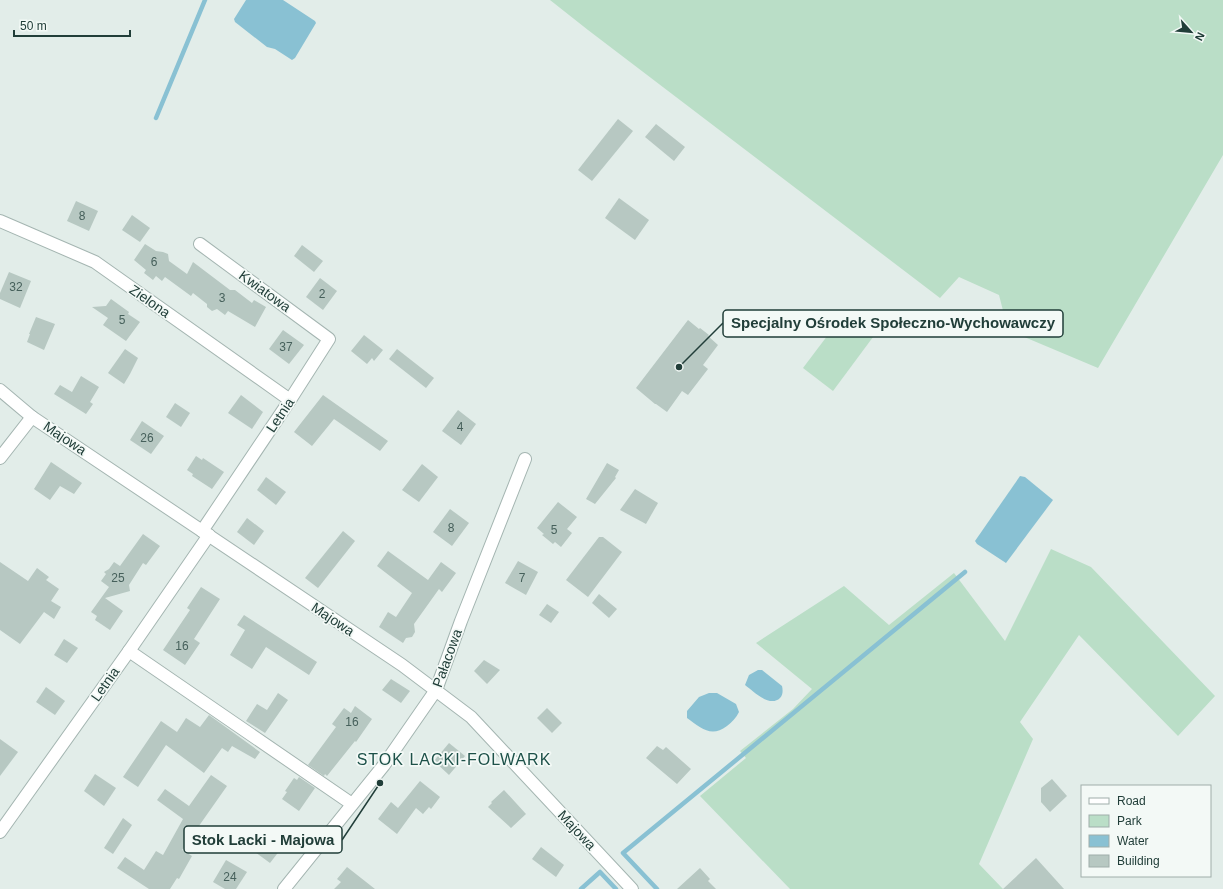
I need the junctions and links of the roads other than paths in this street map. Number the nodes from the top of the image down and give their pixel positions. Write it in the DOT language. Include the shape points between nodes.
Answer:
graph roads {
  1 [pos="0,221"];
  2 [pos="200,244"];
  3 [pos="329,338"];
  4 [pos="0,390"];
  5 [pos="290,400"];
  6 [pos="32,417"];
  7 [pos="0,458"];
  8 [pos="525,459"];
  9 [pos="206,533"];
  10 [pos="129,651"];
  11 [pos="436,690"];
  12 [pos="352,804"];
  13 [pos="0,832"];
  14 [pos="284,889"];
  15 [pos="632,889"];
  1 -- 5 [label="street, Zielona" via="95,262"];
  2 -- 3 [label="street, Kwiatowa"];
  3 -- 5 [label="street, Letnia"];
  4 -- 6 [label="street, Majowa"];
  5 -- 9 [label="street, Letnia"];
  6 -- 7 [label="street"];
  6 -- 9 [label="street, Majowa"];
  8 -- 11 [label="street, Pałacowa"];
  9 -- 10 [label="street, Letnia"];
  9 -- 11 [label="street, Majowa"];
  10 -- 12 [label="street"];
  10 -- 13 [label="street, Letnia"];
  11 -- 12 [label="street, Pałacowa" via="384,765"];
  11 -- 15 [label="street, Majowa" via="471,716"];
  12 -- 14 [label="street, Pałacowa"];
}
